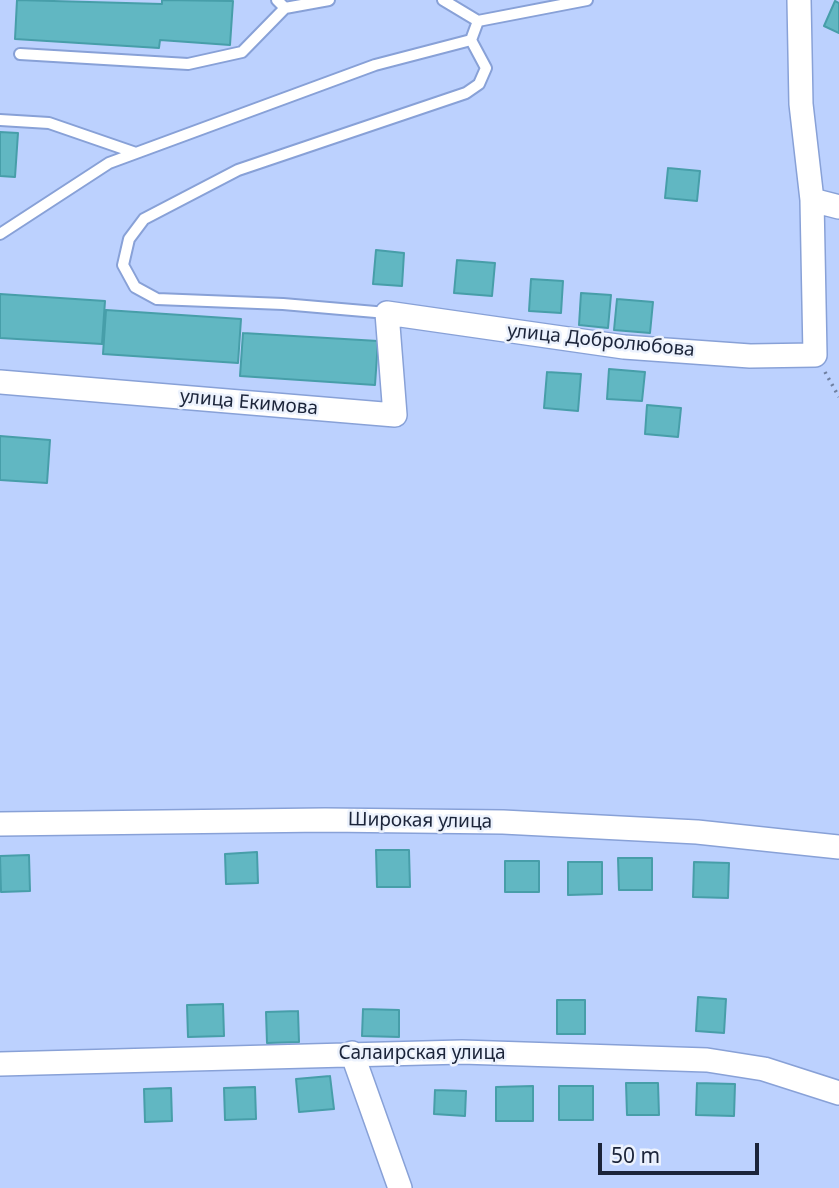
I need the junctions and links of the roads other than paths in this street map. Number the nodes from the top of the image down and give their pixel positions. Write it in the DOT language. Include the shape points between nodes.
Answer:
graph roads {
  1 [pos="329,0"];
  2 [pos="443,0"];
  3 [pos="587,0"];
  4 [pos="799,0"];
  5 [pos="281,4"];
  6 [pos="478,21"];
  7 [pos="471,40"];
  8 [pos="20,54"];
  9 [pos="0,120"];
  10 [pos="136,153"];
  11 [pos="812,200"];
  12 [pos="839,207"];
  13 [pos="0,226"];
  14 [pos="12,227"];
  15 [pos="0,234"];
  16 [pos="387,313"];
  17 [pos="0,382"];
  18 [pos="0,824"];
  19 [pos="839,847"];
  20 [pos="352,1053"];
  21 [pos="0,1064"];
  22 [pos="839,1093"];
  23 [pos="400,1188"];
  1 -- 5 [label="lane"];
  2 -- 6 [label="lane"];
  3 -- 6 [label="lane"];
  4 -- 11 [label="street" via="801,104"];
  5 -- 8 [label="lane" via="242,52 188,64"];
  6 -- 7 [label="lane"];
  7 -- 10 [label="lane" via="375,65"];
  7 -- 16 [label="lane" via="486,68 479,84 466,93 238,170 144,219 129,239 123,265 135,287 157,299"];
  9 -- 10 [label="lane" via="50,123"];
  10 -- 14 [label="lane" via="109,163"];
  11 -- 12 [label="street"];
  11 -- 16 [label="street, улица Добролюбова" via="815,355 750,356 624,347"];
  13 -- 14 [label="lane"];
  14 -- 15 [label="lane"];
  16 -- 17 [label="street, улица Екимова" via="395,415"];
  18 -- 19 [label="street, Широкая улица" via="503,822 697,832"];
  20 -- 21 [label="street, Салаирская улица"];
  20 -- 22 [label="street, Салаирская улица" via="707,1060 764,1069"];
  20 -- 23 [label="street"];
}
